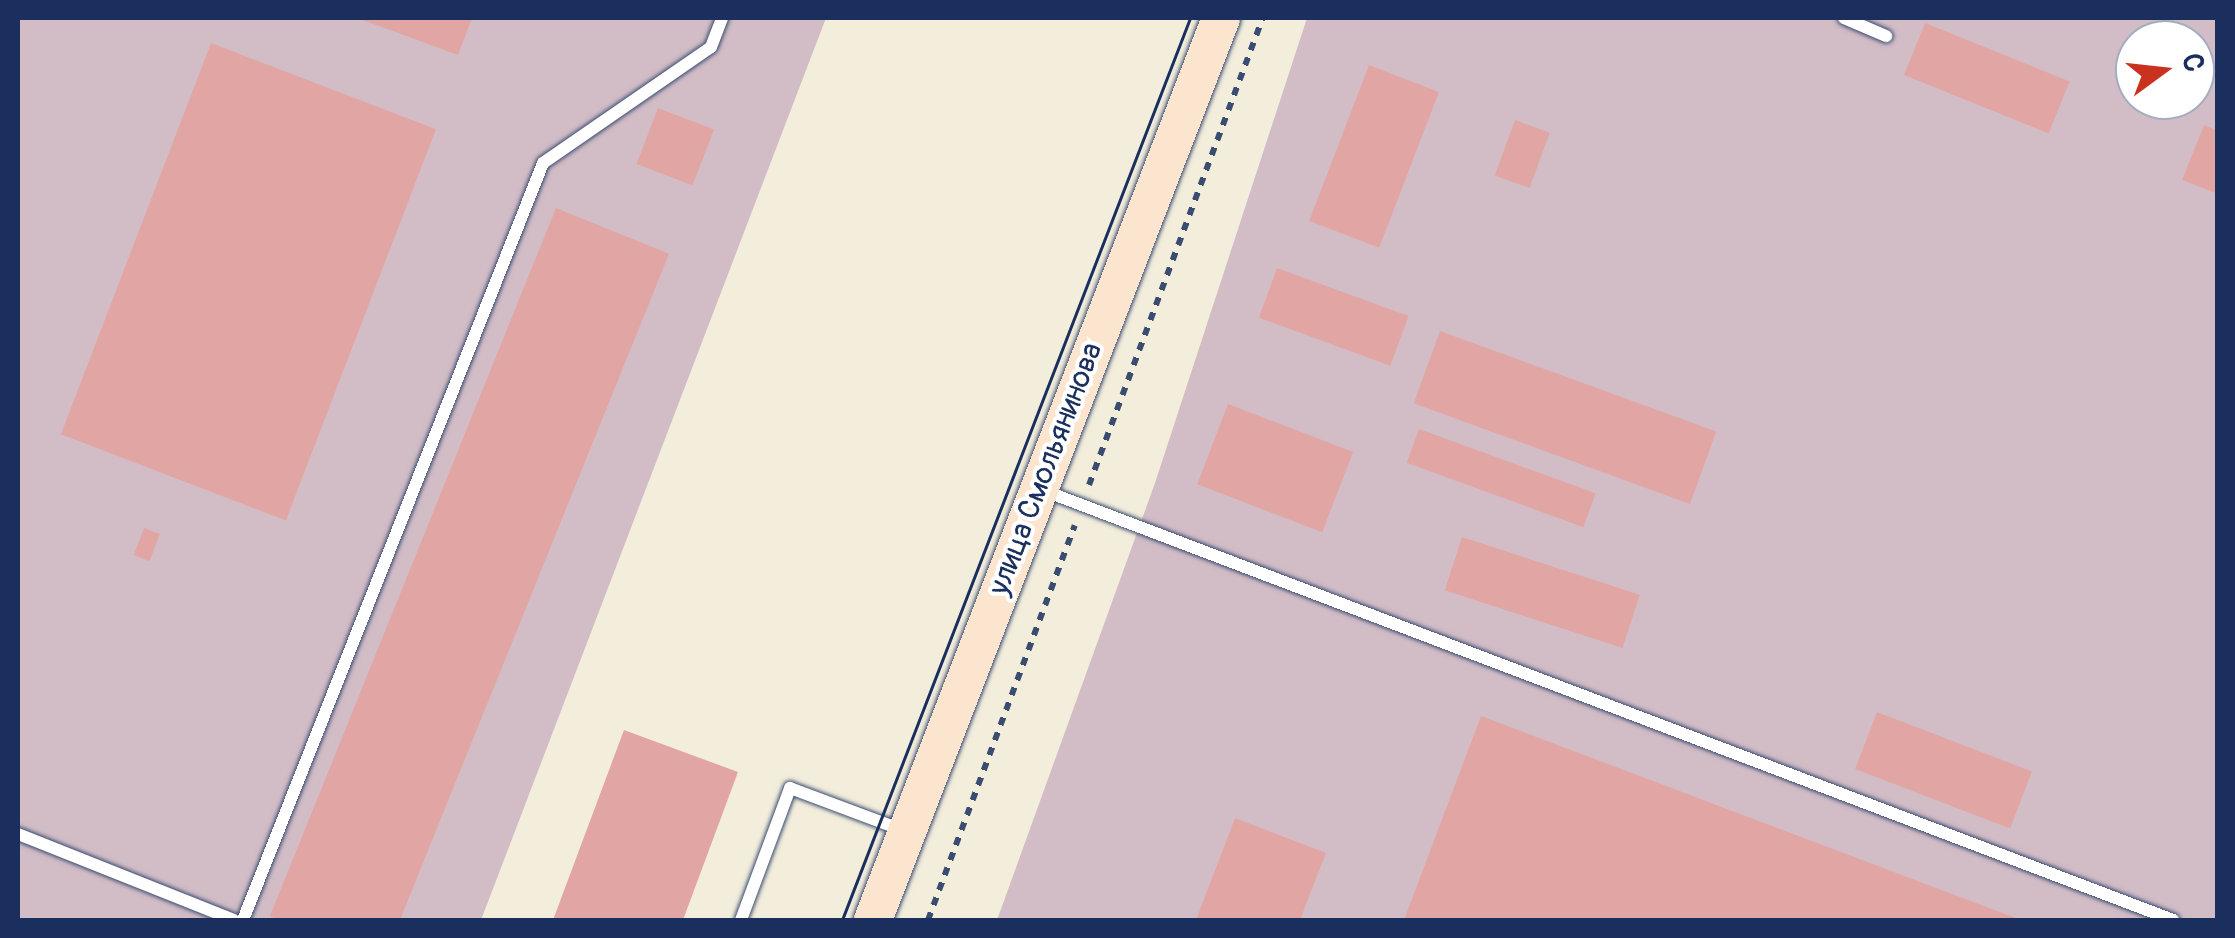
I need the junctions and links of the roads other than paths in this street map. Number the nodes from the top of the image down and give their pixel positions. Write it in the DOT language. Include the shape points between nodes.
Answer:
graph roads {
  1 [pos="722,18"];
  2 [pos="1221,18"];
  3 [pos="1844,18"];
  4 [pos="1886,36"];
  5 [pos="1038,488"];
  6 [pos="907,832"];
  7 [pos="18,834"];
  8 [pos="234,920"];
  9 [pos="243,920"];
  10 [pos="741,920"];
  11 [pos="872,920"];
  12 [pos="2174,920"];
  1 -- 9 [label="lane" via="711,47 542,163"];
  2 -- 5 [label="street, улица Смольянинова"];
  3 -- 4 [label="lane"];
  5 -- 6 [label="street, улица Смольянинова"];
  5 -- 12 [label="lane"];
  6 -- 10 [label="lane" via="790,788"];
  6 -- 11 [label="street, улица Смольянинова"];
  7 -- 8 [label="lane"];
}
